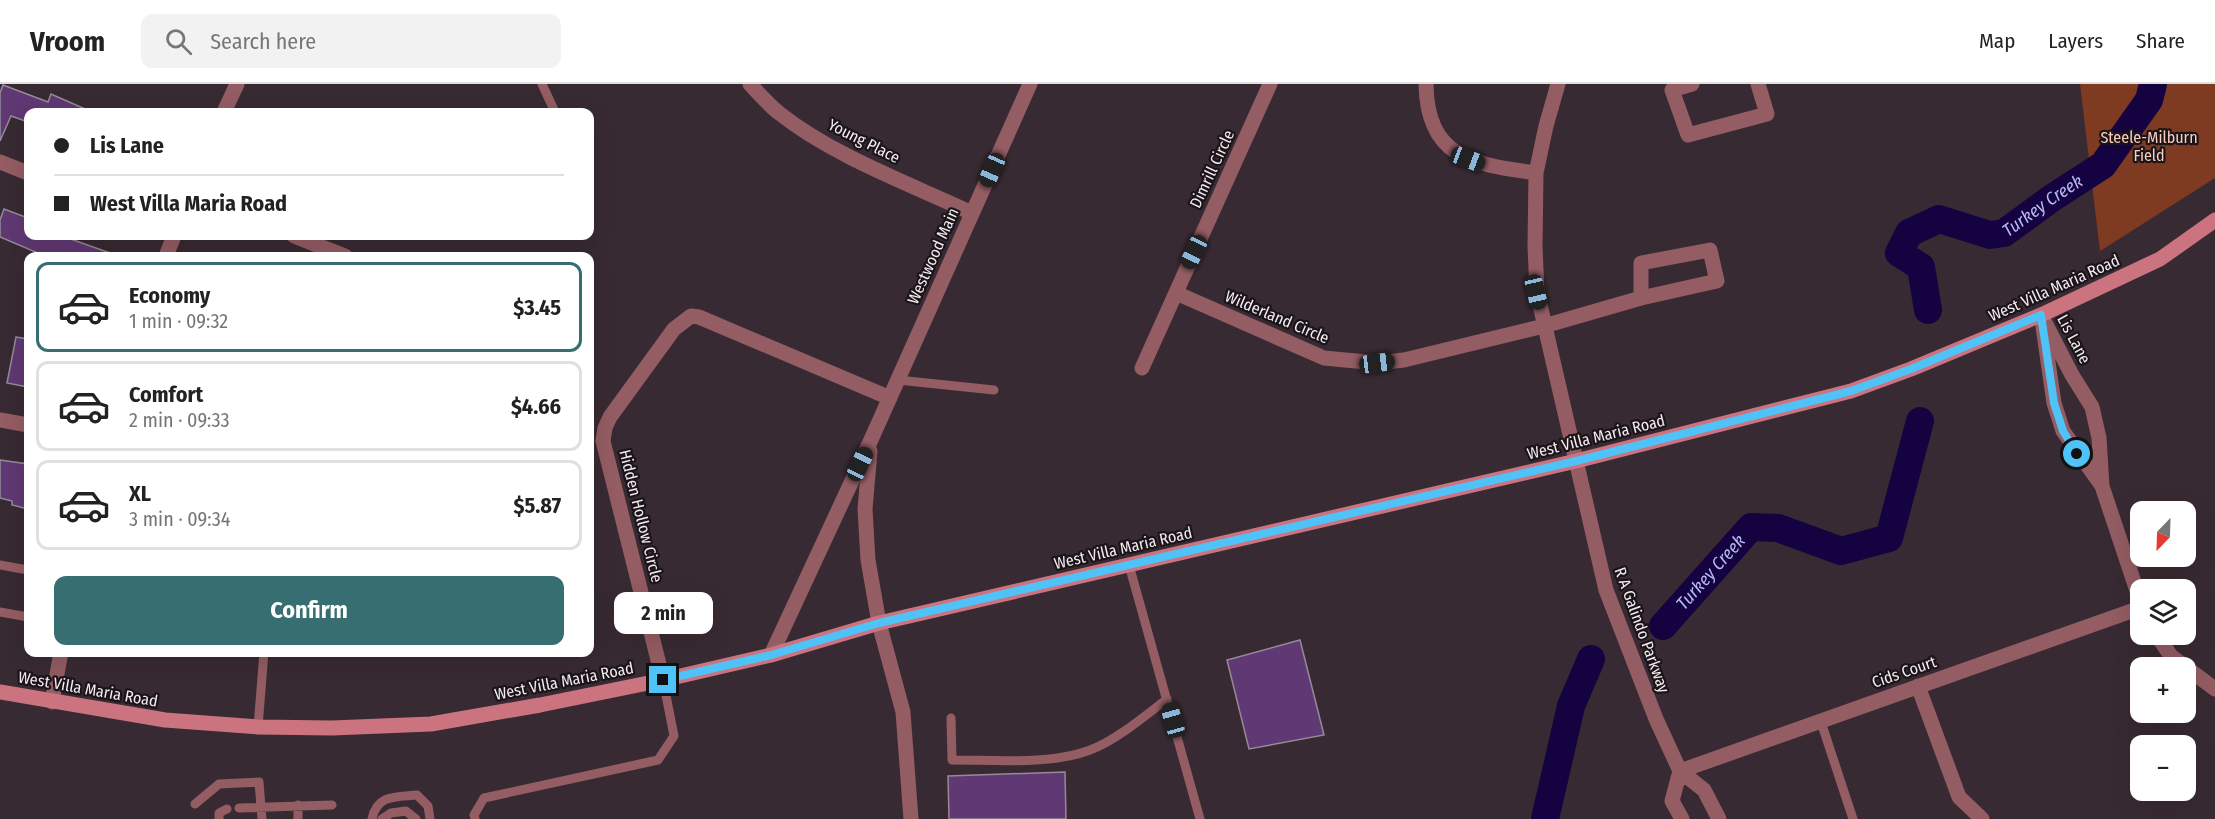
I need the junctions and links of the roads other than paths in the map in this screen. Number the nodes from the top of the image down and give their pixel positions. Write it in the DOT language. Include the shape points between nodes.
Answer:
graph roads {
  1 [pos="237,84"];
  2 [pos="542,84"];
  3 [pos="750,84"];
  4 [pos="1030,84"];
  5 [pos="1270,84"];
  6 [pos="1426,84"];
  7 [pos="1558,84"];
  8 [pos="1692,84"];
  9 [pos="1758,84"];
  10 [pos="226,108"];
  11 [pos="553,108"];
  12 [pos="0,162"];
  13 [pos="24,171"];
  14 [pos="1536,173"];
  15 [pos="972,213"];
  16 [pos="2215,220"];
  17 [pos="304,240"];
  18 [pos="335,252"];
  19 [pos="1176,293"];
  20 [pos="1641,298"];
  21 [pos="2041,315"];
  22 [pos="1544,326"];
  23 [pos="1142,368"];
  24 [pos="898,380"];
  25 [pos="994,390"];
  26 [pos="890,398"];
  27 [pos="0,420"];
  28 [pos="24,424"];
  29 [pos="870,442"];
  30 [pos="1576,461"];
  31 [pos="2102,486"];
  32 [pos="0,565"];
  33 [pos="1129,565"];
  34 [pos="24,569"];
  35 [pos="2133,579"];
  36 [pos="0,612"];
  37 [pos="2130,612"];
  38 [pos="24,616"];
  39 [pos="879,623"];
  40 [pos="2163,645"];
  41 [pos="771,655"];
  42 [pos="60,657"];
  43 [pos="264,657"];
  44 [pos="663,680"];
  45 [pos="1918,686"];
  46 [pos="2215,689"];
  47 [pos="0,692"];
  48 [pos="1167,699"];
  49 [pos="52,702"];
  50 [pos="951,718"];
  51 [pos="1821,722"];
  52 [pos="258,728"];
  53 [pos="1680,771"];
  54 [pos="195,804"];
  55 [pos="298,805"];
  56 [pos="332,805"];
  57 [pos="262,807"];
  58 [pos="239,808"];
  59 [pos="227,809"];
  60 [pos="219,819"];
  61 [pos="262,819"];
  62 [pos="298,819"];
  63 [pos="372,819"];
  64 [pos="382,819"];
  65 [pos="416,819"];
  66 [pos="430,819"];
  67 [pos="475,819"];
  68 [pos="911,819"];
  69 [pos="1200,819"];
  70 [pos="1682,819"];
  71 [pos="1719,819"];
  72 [pos="1853,819"];
  73 [pos="1982,819"];
  1 -- 10 [label="street"];
  2 -- 11 [label="lane"];
  3 -- 15 [label="street, Young Place" via="778,112 807,132"];
  4 -- 15 [label="street, Westwood Main"];
  5 -- 19 [label="street, Dimrill Circle"];
  6 -- 14 [label="street" via="1431,124 1456,151 1483,165"];
  7 -- 14 [label="street, R A Galindo Parkway"];
  8 -- 9 [label="street" via="1672,90 1688,135 1767,114"];
  12 -- 13 [label="street"];
  14 -- 22 [label="street, R A Galindo Parkway" via="1536,292"];
  15 -- 24 [label="street, Westwood Main"];
  16 -- 21 [label="main road, West Villa Maria Road" via="2160,259"];
  17 -- 18 [label="street"];
  19 -- 22 [label="street, Wilderland Circle" via="1324,358 1350,362 1404,360"];
  19 -- 23 [label="street, Dimrill Circle"];
  20 -- 20 [label="street, Wilderland Circle" via="1717,281 1710,250 1641,263"];
  20 -- 22 [label="street, Wilderland Circle"];
  21 -- 30 [label="main road, West Villa Maria Road" via="1851,391"];
  21 -- 31 [label="street, Lis Lane" via="2092,407 2099,438"];
  21 -- 31 [label="street, Lis Lane" via="2054,403 2063,431"];
  22 -- 30 [label="street, R A Galindo Parkway"];
  24 -- 25 [label="lane"];
  24 -- 26 [label="street, Westwood Main"];
  26 -- 29 [label="street, Westwood Main"];
  26 -- 44 [label="street, Hidden Hollow Circle" via="699,316 691,316 674,329 610,417 603,441"];
  27 -- 28 [label="street"];
  29 -- 39 [label="street, Westwood Main" via="868,560"];
  29 -- 41 [label="street, Westwood Main"];
  30 -- 33 [label="main road, West Villa Maria Road"];
  30 -- 53 [label="street, R A Galindo Parkway" via="1606,590"];
  31 -- 35 [label="street, Lis Lane"];
  32 -- 34 [label="lane"];
  33 -- 39 [label="main road, West Villa Maria Road"];
  33 -- 48 [label="lane"];
  36 -- 38 [label="lane"];
  37 -- 45 [label="street, Cids Court"];
  39 -- 41 [label="main road, West Villa Maria Road"];
  39 -- 68 [label="street, Westwood Main" via="903,712"];
  40 -- 46 [label="street" via="2170,656"];
  41 -- 44 [label="main road, West Villa Maria Road"];
  42 -- 49 [label="street"];
  43 -- 52 [label="lane"];
  44 -- 52 [label="main road, West Villa Maria Road" via="440,722"];
  44 -- 67 [label="lane" via="675,736 658,760 484,798"];
  45 -- 51 [label="street, Cids Court"];
  45 -- 73 [label="street" via="1959,797"];
  47 -- 49 [label="main road, West Villa Maria Road"];
  48 -- 50 [label="lane" via="1091,750 1063,758 952,760"];
  48 -- 69 [label="lane"];
  49 -- 52 [label="main road, West Villa Maria Road" via="165,720"];
  51 -- 53 [label="street, Cids Court"];
  51 -- 72 [label="lane"];
  53 -- 70 [label="street" via="1672,801"];
  53 -- 71 [label="street, R A Galindo Parkway" via="1704,790"];
  54 -- 57 [label="lane" via="219,784 259,782"];
  55 -- 56 [label="lane"];
  55 -- 57 [label="lane"];
  55 -- 62 [label="lane"];
  57 -- 58 [label="lane"];
  57 -- 61 [label="lane"];
  59 -- 60 [label="lane" via="219,813"];
  63 -- 66 [label="lane" via="374,808 386,798 417,795 428,806"];
  64 -- 65 [label="lane" via="406,811"];
}
